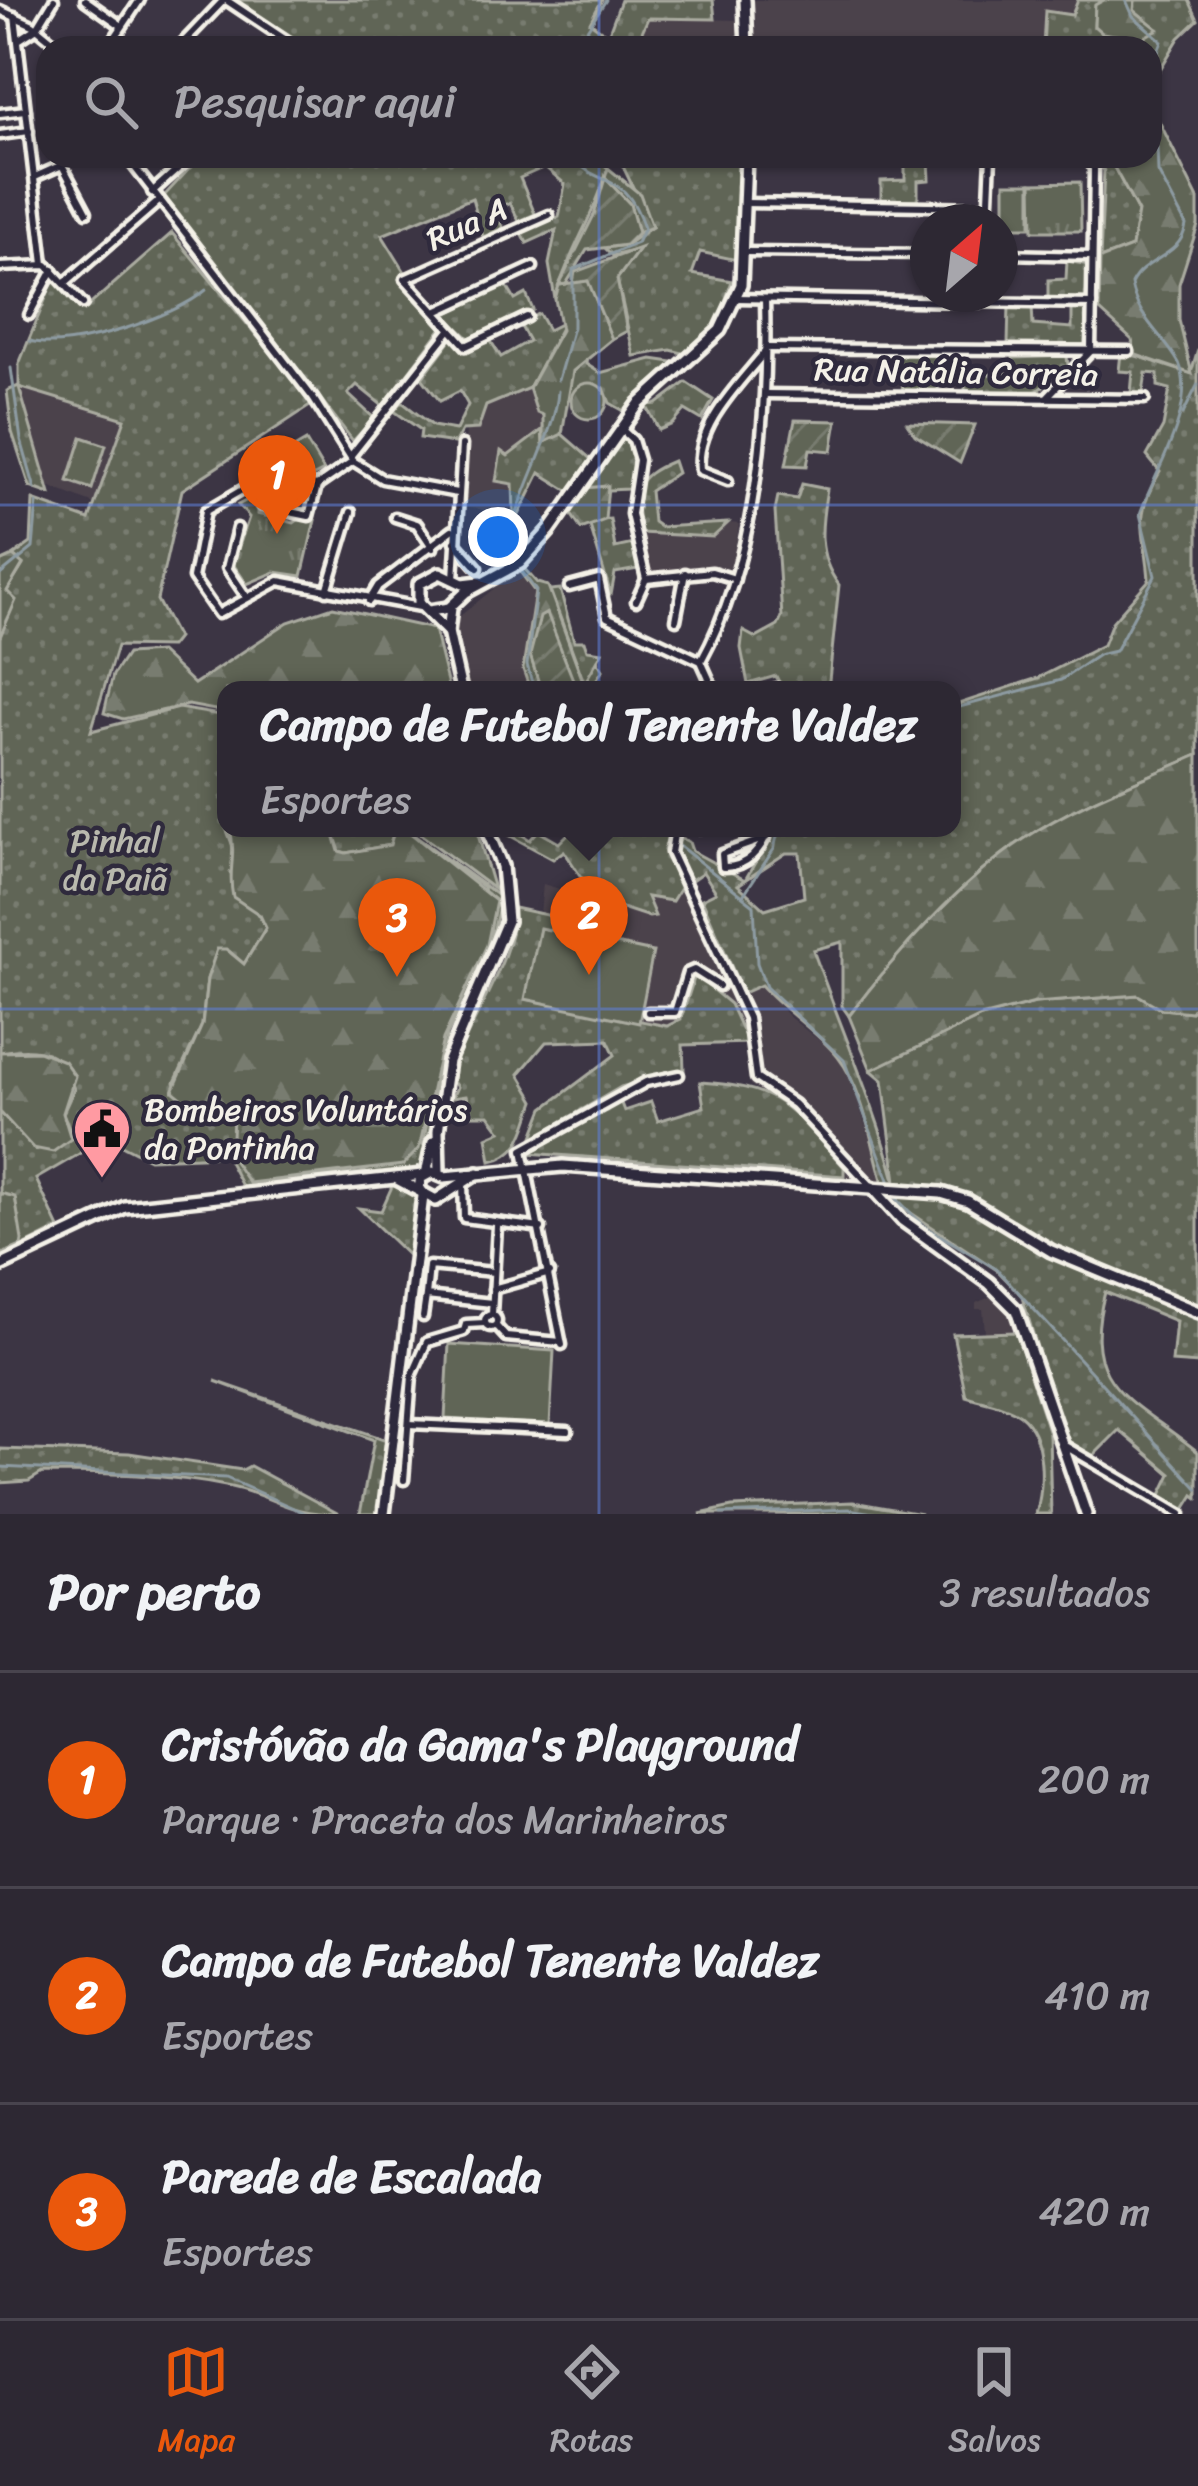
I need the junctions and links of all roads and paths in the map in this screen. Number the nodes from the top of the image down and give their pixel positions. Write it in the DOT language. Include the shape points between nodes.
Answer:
graph roads {
  1 [pos="54,0"];
  2 [pos="85,0"];
  3 [pos="140,0"];
  4 [pos="225,0"];
  5 [pos="745,0"];
  6 [pos="0,10"];
  7 [pos="15,16"];
  8 [pos="122,26"];
  9 [pos="37,28"];
  10 [pos="47,36"];
  11 [pos="115,36"];
  12 [pos="190,36"];
  13 [pos="280,36"];
  14 [pos="746,36"];
  15 [pos="20,39"];
  16 [pos="27,110"];
  17 [pos="0,113"];
  18 [pos="29,131"];
  19 [pos="0,134"];
  20 [pos="53,168"];
  21 [pos="63,168"];
  22 [pos="135,168"];
  23 [pos="179,168"];
  24 [pos="746,168"];
  25 [pos="990,168"];
  26 [pos="1094,168"];
  27 [pos="35,177"];
  28 [pos="152,192"];
  29 [pos="159,201"];
  30 [pos="745,203"];
  31 [pos="988,204"];
  32 [pos="910,206"];
  33 [pos="87,212"];
  34 [pos="549,215"];
  35 [pos="744,252"];
  36 [pos="910,254"];
  37 [pos="1018,254"];
  38 [pos="1093,256"];
  39 [pos="44,264"];
  40 [pos="0,267"];
  41 [pos="533,267"];
  42 [pos="53,270"];
  43 [pos="65,283"];
  44 [pos="737,298"];
  45 [pos="765,299"];
  46 [pos="83,304"];
  47 [pos="1092,304"];
  48 [pos="436,312"];
  49 [pos="29,315"];
  50 [pos="527,317"];
  51 [pos="450,330"];
  52 [pos="766,349"];
  53 [pos="1091,351"];
  54 [pos="1129,351"];
  55 [pos="766,394"];
  56 [pos="1048,396"];
  57 [pos="1145,399"];
  58 [pos="621,429"];
  59 [pos="462,445"];
  60 [pos="352,458"];
  61 [pos="728,482"];
  62 [pos="317,486"];
  63 [pos="457,493"];
  64 [pos="261,506"];
  65 [pos="351,512"];
  66 [pos="394,517"];
  67 [pos="454,527"];
  68 [pos="237,528"];
  69 [pos="453,539"];
  70 [pos="434,548"];
  71 [pos="453,550"];
  72 [pos="478,568"];
  73 [pos="685,573"];
  74 [pos="436,574"];
  75 [pos="646,578"];
  76 [pos="735,579"];
  77 [pos="456,580"];
  78 [pos="492,580"];
  79 [pos="418,586"];
  80 [pos="569,587"];
  81 [pos="327,591"];
  82 [pos="246,597"];
  83 [pos="369,601"];
  84 [pos="402,601"];
  85 [pos="636,601"];
  86 [pos="454,603"];
  87 [pos="426,610"];
  88 [pos="676,620"];
  89 [pos="448,632"];
  90 [pos="701,661"];
  91 [pos="459,681"];
  92 [pos="710,681"];
  93 [pos="490,837"];
  94 [pos="673,837"];
  95 [pos="766,838"];
  96 [pos="718,986"];
  97 [pos="647,1012"];
  98 [pos="680,1076"];
  99 [pos="438,1131"];
  100 [pos="526,1166"];
  101 [pos="481,1172"];
  102 [pos="424,1174"];
  103 [pos="441,1175"];
  104 [pos="386,1178"];
  105 [pos="463,1183"];
  106 [pos="872,1187"];
  107 [pos="421,1192"];
  108 [pos="442,1197"];
  109 [pos="497,1226"];
  110 [pos="541,1228"];
  111 [pos="421,1232"];
  112 [pos="0,1266"];
  113 [pos="494,1272"];
  114 [pos="550,1273"];
  115 [pos="493,1289"];
  116 [pos="425,1296"];
  117 [pos="492,1303"];
  118 [pos="1198,1312"];
  119 [pos="492,1314"];
  120 [pos="423,1317"];
  121 [pos="485,1323"];
  122 [pos="496,1326"];
  123 [pos="409,1424"];
  124 [pos="568,1431"];
  125 [pos="1059,1442"];
  126 [pos="404,1480"];
  127 [pos="384,1514"];
  128 [pos="1086,1514"];
  129 [pos="1181,1514"];
  1 -- 9 [label="street"];
  2 -- 8 [label="street"];
  3 -- 8 [label="street"];
  4 -- 12 [label="street"];
  4 -- 13 [label="street"];
  5 -- 14 [label="street"];
  6 -- 7 [label="street"];
  7 -- 9 [label="street"];
  7 -- 15 [label="street"];
  8 -- 11 [label="street"];
  9 -- 10 [label="street"];
  9 -- 15 [label="street"];
  15 -- 16 [label="street"];
  16 -- 17 [label="street"];
  16 -- 18 [label="street"];
  18 -- 19 [label="street"];
  18 -- 27 [label="street"];
  20 -- 27 [label="street"];
  21 -- 33 [label="street"];
  22 -- 28 [label="street"];
  23 -- 28 [label="street"];
  24 -- 30 [label="street"];
  25 -- 31 [label="street"];
  26 -- 38 [label="street"];
  27 -- 39 [label="street"];
  28 -- 29 [label="street"];
  29 -- 43 [label="street"];
  29 -- 60 [label="street"];
  30 -- 32 [label="street"];
  30 -- 35 [label="street"];
  34 -- 48 [label="street, Rua A" via="405,279"];
  35 -- 36 [label="street"];
  35 -- 44 [label="street"];
  37 -- 38 [label="street"];
  38 -- 47 [label="street"];
  39 -- 40 [label="street"];
  39 -- 42 [label="street"];
  41 -- 48 [label="street"];
  42 -- 43 [label="street"];
  42 -- 49 [label="street"];
  43 -- 46 [label="street"];
  44 -- 45 [label="street"];
  44 -- 58 [label="street" via="720,331"];
  45 -- 47 [label="street"];
  45 -- 52 [label="street"];
  47 -- 53 [label="street"];
  48 -- 51 [label="street"];
  50 -- 51 [label="street" via="466,346"];
  51 -- 60 [label="street"];
  52 -- 53 [label="street"];
  52 -- 55 [label="street"];
  52 -- 61 [label="street" via="703,440 700,470"];
  53 -- 54 [label="street"];
  53 -- 56 [label="street"];
  55 -- 56 [label="street, Rua Natália Correia"];
  55 -- 76 [label="street"];
  56 -- 57 [label="street, Rua Natália Correia"];
  58 -- 75 [label="street" via="639,460 631,514"];
  58 -- 78 [label="street" via="550,530"];
  59 -- 63 [label="street"];
  60 -- 62 [label="street"];
  60 -- 63 [label="street" via="382,478"];
  62 -- 64 [label="street" via="308,516"];
  62 -- 82 [label="street" via="269,476 206,512 194,578 218,614"];
  63 -- 67 [label="street"];
  65 -- 81 [label="street"];
  66 -- 70 [label="street" via="415,523"];
  67 -- 69 [label="street"];
  67 -- 70 [label="street"];
  68 -- 82 [label="street" via="227,568"];
  69 -- 71 [label="street"];
  69 -- 72 [label="street"];
  70 -- 83 [label="street"];
  71 -- 74 [label="street"];
  71 -- 77 [label="street"];
  73 -- 75 [label="street"];
  73 -- 76 [label="street"];
  73 -- 88 [label="street"];
  74 -- 77 [label="street"];
  74 -- 79 [label="street"];
  75 -- 85 [label="street"];
  76 -- 90 [label="street"];
  77 -- 78 [label="street"];
  77 -- 86 [label="street"];
  78 -- 86 [label="street"];
  79 -- 84 [label="street"];
  79 -- 87 [label="street"];
  80 -- 90 [label="street" via="599,580 608,617"];
  81 -- 82 [label="street" via="279,581"];
  81 -- 83 [label="street"];
  83 -- 84 [label="street"];
  84 -- 87 [label="street"];
  86 -- 87 [label="street"];
  86 -- 89 [label="street"];
  87 -- 89 [label="street"];
  89 -- 91 [label="street"];
  90 -- 92 [label="street"];
  93 -- 99 [label="street" via="502,866 507,921 454,1038"];
  94 -- 106 [label="street" via="670,853 748,1018 756,1078 794,1104"];
  95 -- 95 [label="street" via="722,854 723,867 749,860"];
  96 -- 97 [label="street" via="694,970 675,1012"];
  98 -- 100 [label="street" via="609,1100 524,1150"];
  99 -- 102 [label="street"];
  99 -- 103 [label="street"];
  100 -- 101 [label="street"];
  100 -- 106 [label="street"];
  100 -- 110 [label="street"];
  101 -- 103 [label="street"];
  101 -- 105 [label="street"];
  102 -- 103 [label="street"];
  102 -- 104 [label="street"];
  102 -- 107 [label="street"];
  103 -- 108 [label="street"];
  104 -- 107 [label="street"];
  104 -- 112 [label="street" via="125,1207"];
  105 -- 108 [label="street"];
  105 -- 109 [label="street" via="464,1218"];
  106 -- 118 [label="street" via="955,1196 1051,1251"];
  106 -- 125 [label="street" via="1016,1310"];
  107 -- 108 [label="street"];
  107 -- 111 [label="street"];
  108 -- 111 [label="street"];
  109 -- 110 [label="street"];
  109 -- 113 [label="street"];
  110 -- 114 [label="street"];
  111 -- 127 [label="street"];
  113 -- 115 [label="street"];
  113 -- 116 [label="street" via="428,1266"];
  114 -- 115 [label="street"];
  114 -- 122 [label="street" via="562,1343 506,1337"];
  115 -- 117 [label="street"];
  116 -- 117 [label="street"];
  116 -- 120 [label="street"];
  117 -- 119 [label="street"];
  119 -- 121 [label="street"];
  119 -- 122 [label="street"];
  121 -- 122 [label="street"];
  121 -- 123 [label="street" via="428,1342 412,1376"];
  123 -- 124 [label="street"];
  123 -- 126 [label="street"];
  125 -- 128 [label="street"];
  125 -- 129 [label="street"];
}
